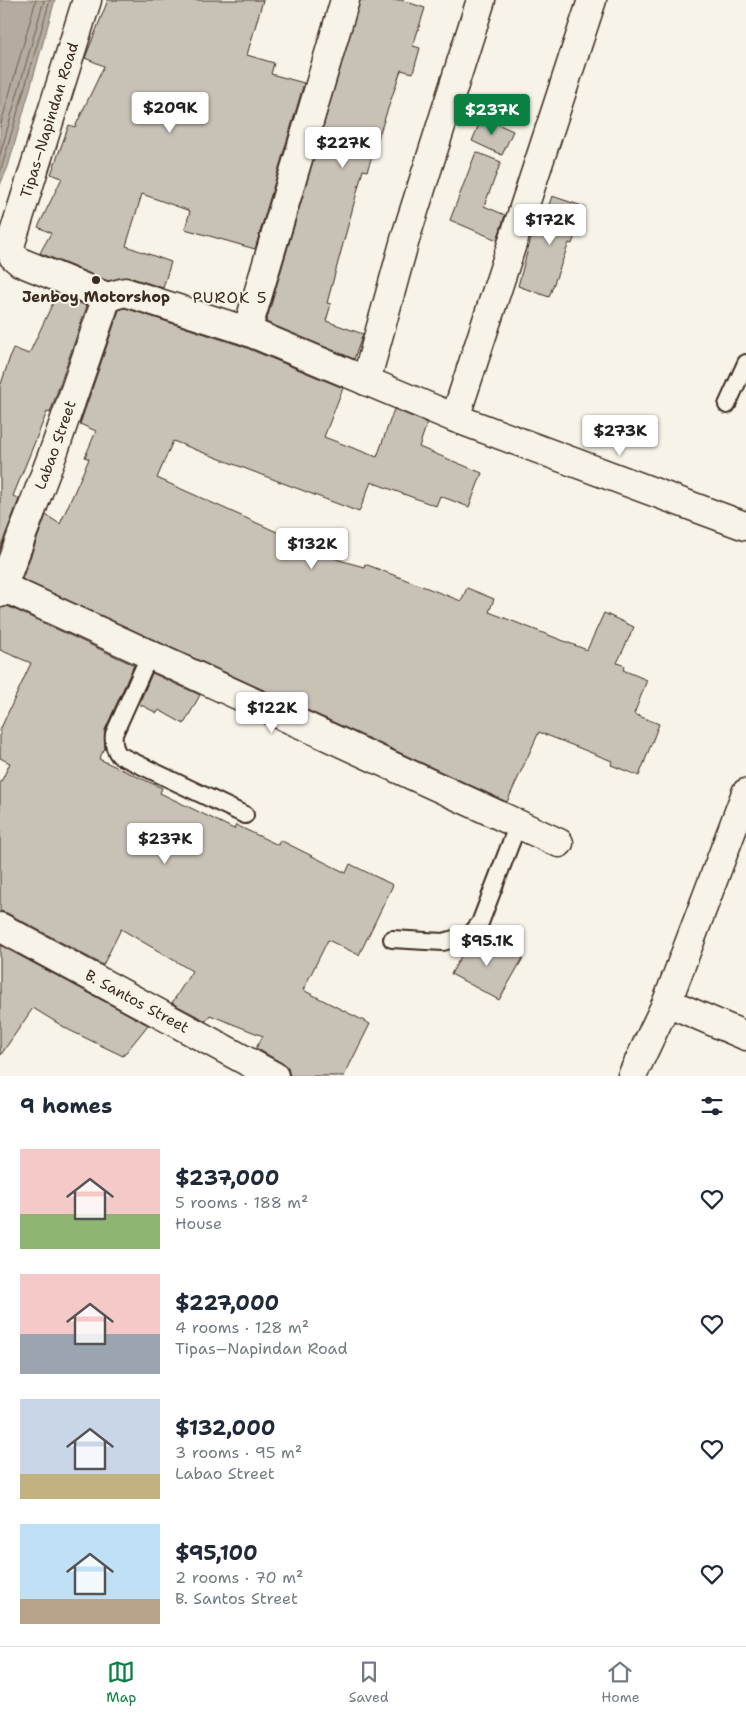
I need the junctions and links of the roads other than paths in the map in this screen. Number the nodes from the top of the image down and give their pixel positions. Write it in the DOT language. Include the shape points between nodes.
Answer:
graph roads {
  1 [pos="87,0"];
  2 [pos="345,0"];
  3 [pos="482,0"];
  4 [pos="592,0"];
  5 [pos="107,297"];
  6 [pos="247,332"];
  7 [pos="746,362"];
  8 [pos="366,381"];
  9 [pos="727,405"];
  10 [pos="455,418"];
  11 [pos="745,526"];
  12 [pos="1,590"];
  13 [pos="150,654"];
  14 [pos="746,793"];
  15 [pos="245,815"];
  16 [pos="518,824"];
  17 [pos="559,843"];
  18 [pos="0,927"];
  19 [pos="392,939"];
  20 [pos="667,1002"];
  21 [pos="746,1036"];
  22 [pos="274,1076"];
  23 [pos="632,1076"];
  1 -- 5 [label="street, Tipas–Napindan Road" via="10,246 13,256 20,262"];
  2 -- 6 [label="street"];
  3 -- 8 [label="street" via="406,236"];
  4 -- 10 [label="street"];
  5 -- 6 [label="street" via="125,292"];
  5 -- 12 [label="street, Labao Street"];
  6 -- 8 [label="street"];
  7 -- 9 [label="lane"];
  8 -- 10 [label="street"];
  10 -- 11 [label="street"];
  12 -- 13 [label="street"];
  13 -- 15 [label="lane" via="114,734 116,752"];
  13 -- 16 [label="street"];
  14 -- 20 [label="street"];
  16 -- 17 [label="street"];
  16 -- 19 [label="lane" via="480,922 471,934 444,942"];
  18 -- 22 [label="street, B. Santos Street"];
  20 -- 21 [label="street"];
  20 -- 23 [label="street"];
}
